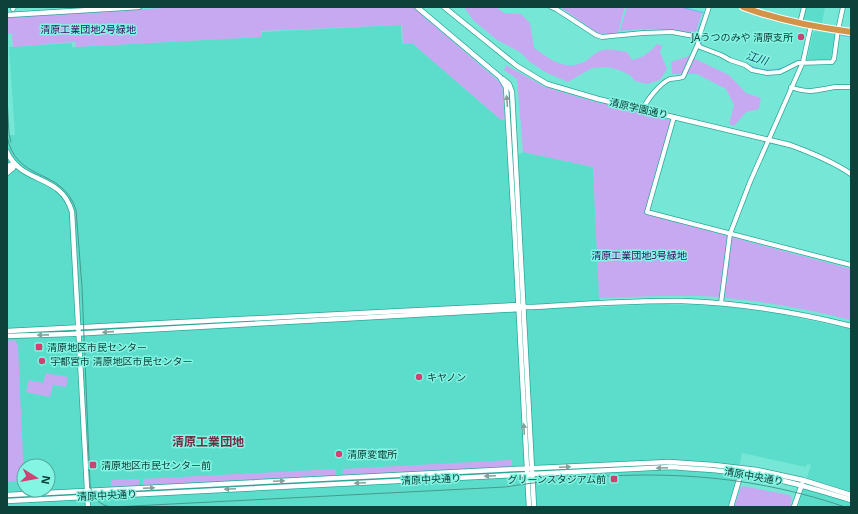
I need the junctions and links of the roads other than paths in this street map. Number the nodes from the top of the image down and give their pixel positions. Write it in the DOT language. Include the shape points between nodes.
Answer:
graph roads {
  1 [pos="139,7"];
  2 [pos="417,7"];
  3 [pos="444,7"];
  4 [pos="551,7"];
  5 [pos="710,7"];
  6 [pos="743,7"];
  7 [pos="804,7"];
  8 [pos="843,7"];
  9 [pos="7,14"];
  10 [pos="800,23"];
  11 [pos="811,25"];
  12 [pos="838,30"];
  13 [pos="851,32"];
  14 [pos="699,37"];
  15 [pos="698,44"];
  16 [pos="803,62"];
  17 [pos="851,87"];
  18 [pos="791,88"];
  19 [pos="643,109"];
  20 [pos="674,117"];
  21 [pos="768,139"];
  22 [pos="7,152"];
  23 [pos="14,164"];
  24 [pos="7,168"];
  25 [pos="7,173"];
  26 [pos="851,174"];
  27 [pos="730,234"];
  28 [pos="851,265"];
  29 [pos="721,303"];
  30 [pos="520,307"];
  31 [pos="851,326"];
  32 [pos="79,327"];
  33 [pos="7,331"];
  34 [pos="79,333"];
  35 [pos="7,336"];
  36 [pos="526,468"];
  37 [pos="532,468"];
  38 [pos="741,473"];
  39 [pos="532,474"];
  40 [pos="527,475"];
  41 [pos="802,483"];
  42 [pos="87,494"];
  43 [pos="7,495"];
  44 [pos="851,495"];
  45 [pos="851,500"];
  46 [pos="7,501"];
  47 [pos="88,507"];
  48 [pos="528,507"];
  49 [pos="534,507"];
  50 [pos="731,507"];
  51 [pos="794,507"];
  1 -- 9 [label="street"];
  2 -- 30 [label="street" via="509,84 512,92"];
  3 -- 19 [label="street, 清原学園通り" via="517,66 547,84"];
  4 -- 14 [label="street" via="602,37 643,32 672,32"];
  5 -- 14 [label="street"];
  6 -- 10 [label="highway" via="773,18"];
  7 -- 10 [label="street"];
  8 -- 12 [label="street"];
  10 -- 11 [label="highway"];
  11 -- 12 [label="highway"];
  11 -- 16 [label="street"];
  12 -- 13 [label="highway"];
  12 -- 16 [label="street" via="832,62"];
  14 -- 15 [label="street"];
  15 -- 16 [label="street" via="752,70 767,73 780,72"];
  15 -- 19 [label="street" via="683,77 670,79 663,84 646,102"];
  16 -- 18 [label="street"];
  17 -- 18 [label="street" via="820,91 800,91"];
  18 -- 21 [label="street"];
  19 -- 20 [label="street, 清原学園通り"];
  20 -- 21 [label="street, 清原学園通り"];
  20 -- 27 [label="street" via="647,212"];
  21 -- 26 [label="street, 清原学園通り" via="813,153"];
  21 -- 27 [label="street"];
  22 -- 23 [label="street"];
  23 -- 24 [label="street"];
  23 -- 25 [label="street"];
  23 -- 32 [label="street" via="56,187 64,194 70,206 73,218"];
  27 -- 28 [label="street"];
  27 -- 29 [label="street"];
  29 -- 30 [label="street" via="652,301"];
  29 -- 31 [label="street" via="794,313"];
  30 -- 32 [label="street"];
  30 -- 34 [label="street, one-way"];
  36 -- 30 [label="street, one-way"];
  30 -- 37 [label="street"];
  32 -- 33 [label="street"];
  32 -- 34 [label="street"];
  34 -- 35 [label="street, one-way"];
  34 -- 42 [label="street"];
  36 -- 37 [label="street, 清原中央通り"];
  36 -- 40 [label="street"];
  42 -- 36 [label="street, 清原中央通り, one-way"];
  37 -- 39 [label="street"];
  37 -- 41 [label="street, 清原中央通り, one-way" via="669,462 714,464"];
  38 -- 39 [label="street, 清原中央通り, one-way" via="671,467"];
  38 -- 41 [label="street, 清原中央通り"];
  38 -- 50 [label="street"];
  39 -- 40 [label="street, 清原中央通り"];
  39 -- 49 [label="street"];
  40 -- 42 [label="street, 清原中央通り, one-way"];
  40 -- 48 [label="street"];
  41 -- 44 [label="street, 清原中央通り"];
  41 -- 45 [label="street, 清原中央通り"];
  41 -- 51 [label="street"];
  42 -- 43 [label="street, 清原中央通り"];
  42 -- 46 [label="street, 清原中央通り"];
  42 -- 47 [label="street"];
}
